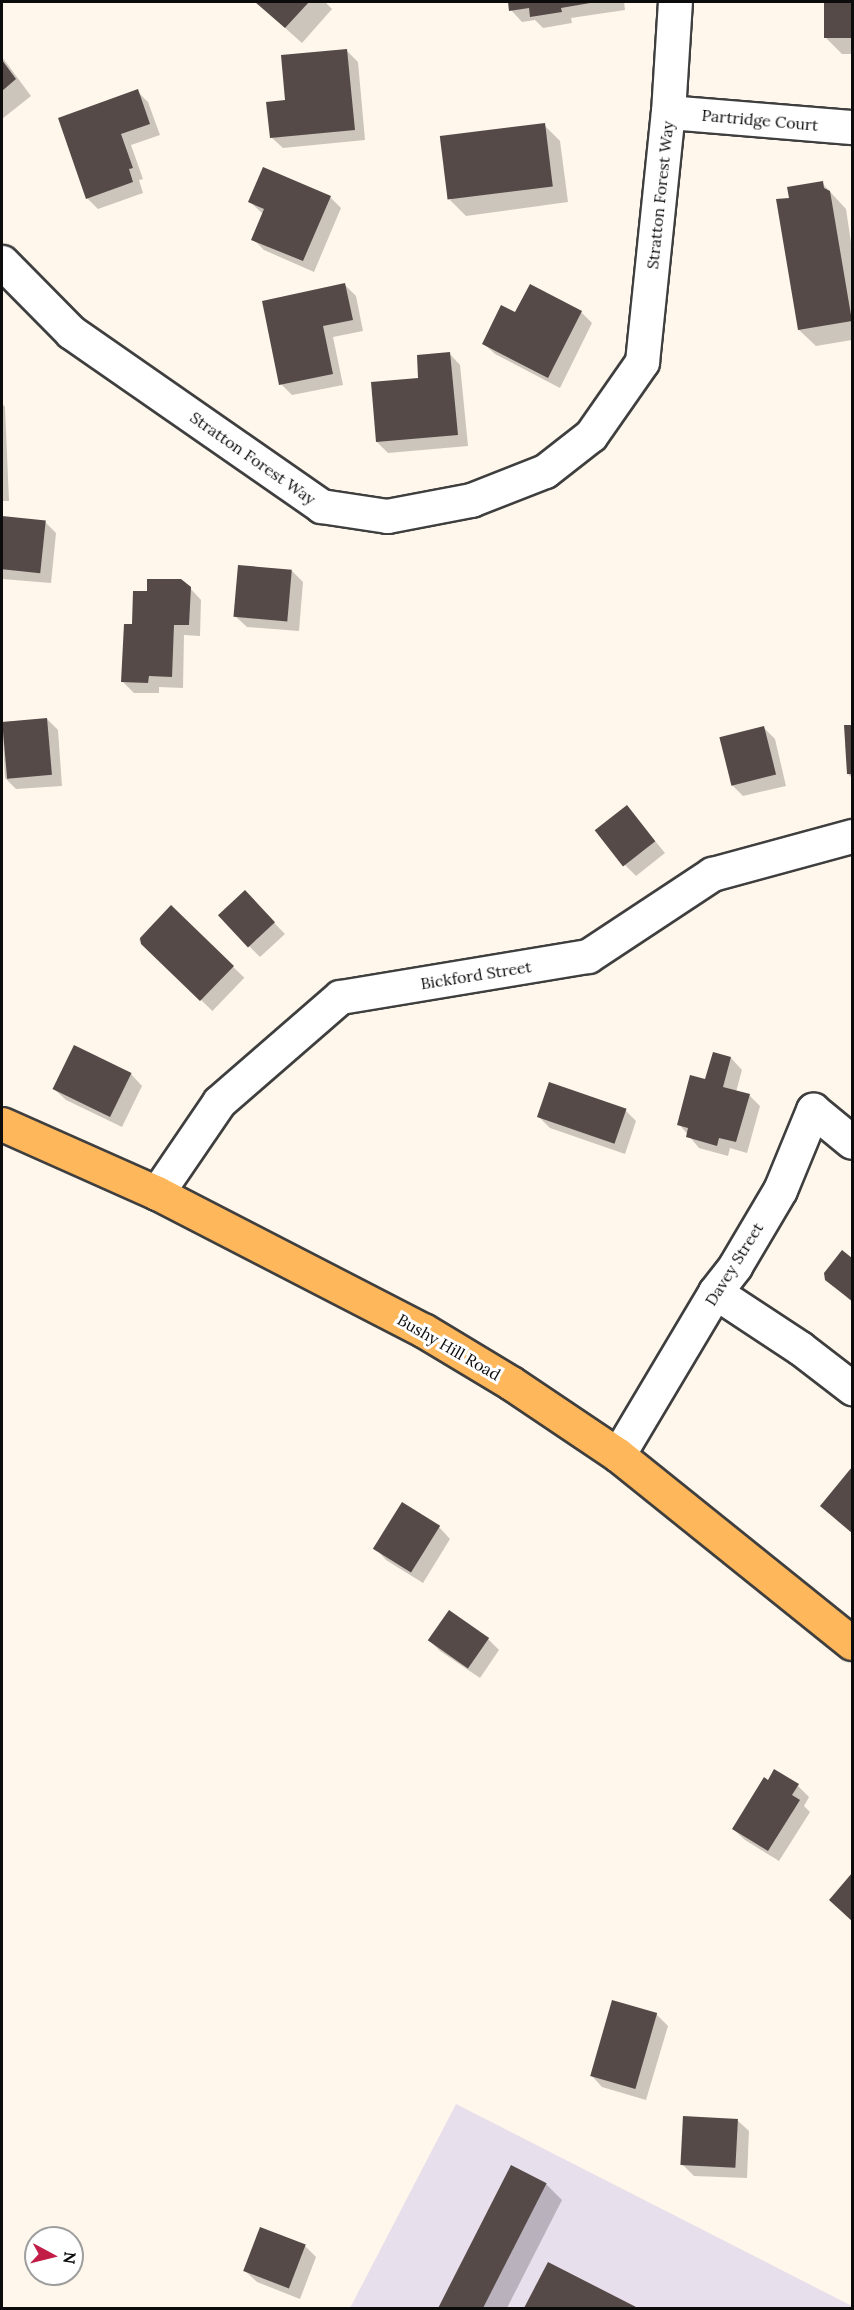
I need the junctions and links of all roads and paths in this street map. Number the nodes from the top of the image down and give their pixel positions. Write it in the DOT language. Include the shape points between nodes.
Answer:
graph roads {
  1 [pos="675,2"];
  2 [pos="668,112"];
  3 [pos="852,128"];
  4 [pos="2,261"];
  5 [pos="852,836"];
  6 [pos="2,1124"];
  7 [pos="852,1142"];
  8 [pos="157,1193"];
  9 [pos="715,1292"];
  10 [pos="852,1388"];
  11 [pos="618,1455"];
  12 [pos="852,1643"];
  1 -- 2 [label="street, Stratton Forest Way"];
  2 -- 3 [label="street, Partridge Court"];
  2 -- 4 [label="street, Stratton Forest Way" via="642,362 591,435 545,471 471,500 387,516 321,506 71,332"];
  5 -- 8 [label="street, Bickford Street" via="712,874 588,956 340,997 219,1102"];
  6 -- 8 [label="main road, Bushy Hill Road"];
  7 -- 9 [label="street, Davey Street" via="813,1110 780,1190"];
  8 -- 11 [label="main road, Bushy Hill Road" via="423,1330"];
  9 -- 10 [label="street"];
  9 -- 11 [label="street, Davey Street"];
  11 -- 12 [label="main road, Bushy Hill Road"];
}
